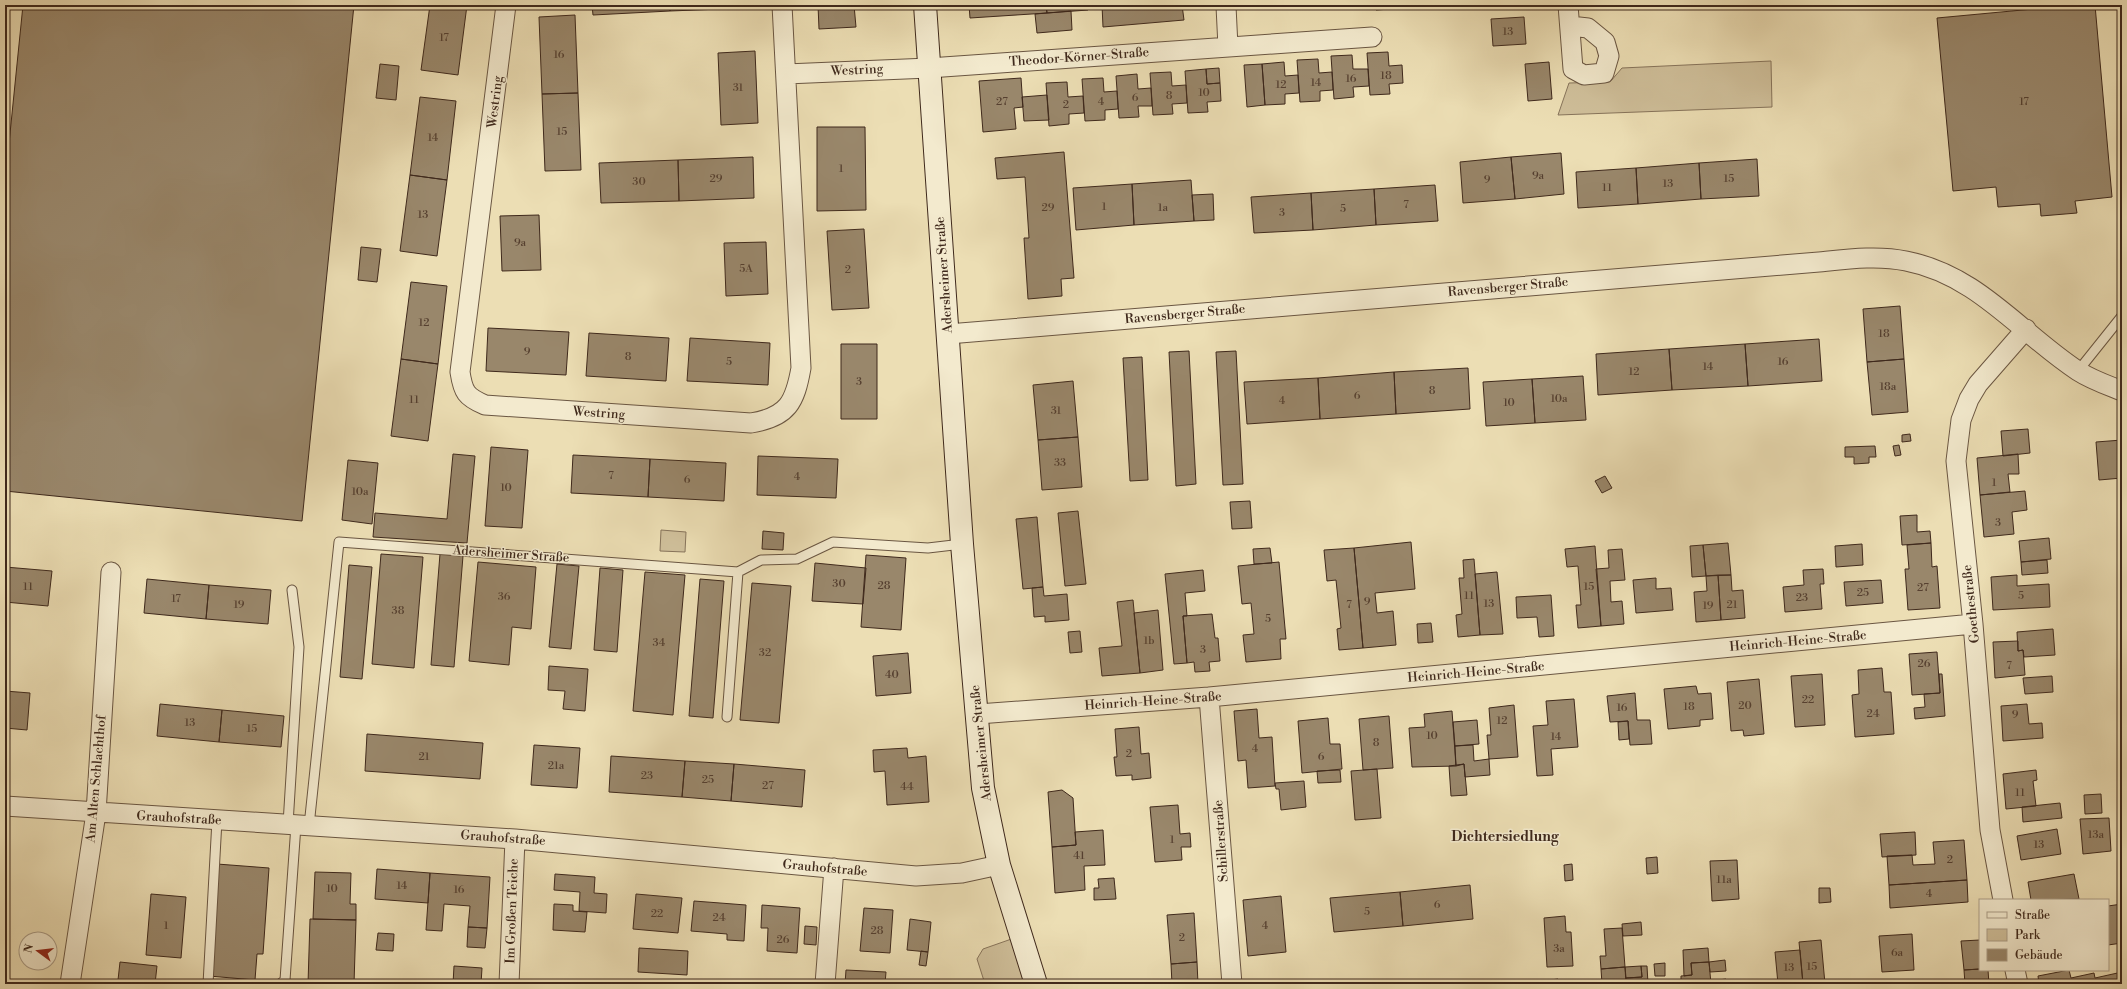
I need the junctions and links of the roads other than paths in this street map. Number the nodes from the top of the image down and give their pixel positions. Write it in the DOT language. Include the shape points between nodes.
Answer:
graph roads {
  1 [pos="506,5"];
  2 [pos="782,5"];
  3 [pos="925,5"];
  4 [pos="1568,5"];
  5 [pos="1226,6"];
  6 [pos="1570,26"];
  7 [pos="1372,38"];
  8 [pos="1228,47"];
  9 [pos="929,68"];
  10 [pos="786,74"];
  11 [pos="2122,316"];
  12 [pos="2026,329"];
  13 [pos="948,334"];
  14 [pos="2078,371"];
  15 [pos="2122,391"];
  16 [pos="962,544"];
  17 [pos="111,572"];
  18 [pos="738,572"];
  19 [pos="292,590"];
  20 [pos="1973,624"];
  21 [pos="1209,697"];
  22 [pos="978,714"];
  23 [pos="727,717"];
  24 [pos="5,806"];
  25 [pos="96,813"];
  26 [pos="216,820"];
  27 [pos="297,825"];
  28 [pos="515,839"];
  29 [pos="999,865"];
  30 [pos="834,868"];
  31 [pos="2003,899"];
  32 [pos="2015,971"];
  33 [pos="70,984"];
  34 [pos="208,984"];
  35 [pos="280,984"];
  36 [pos="509,984"];
  37 [pos="825,984"];
  38 [pos="1036,984"];
  39 [pos="1232,984"];
  40 [pos="2018,984"];
  1 -- 10 [label="street, Westring" via="460,372 462,387 467,395 485,405 752,423 765,421 780,414 790,404 797,390 801,368"];
  2 -- 10 [label="street, Westring"];
  3 -- 9 [label="main road, Adersheimer Straße"];
  4 -- 6 [label="street"];
  5 -- 8 [label="street"];
  7 -- 8 [label="street, Theodor-Körner-Straße"];
  8 -- 9 [label="street, Theodor-Körner-Straße"];
  9 -- 10 [label="street, Westring"];
  9 -- 13 [label="main road, Adersheimer Straße"];
  11 -- 14 [label="lane"];
  12 -- 13 [label="street, Ravensberger Straße" via="1984,297 1939,270 1905,260 1879,258"];
  12 -- 14 [label="street, Ravensberger Straße"];
  12 -- 20 [label="street, Goethestraße" via="1978,384 1961,420 1956,461"];
  13 -- 16 [label="main road, Adersheimer Straße"];
  14 -- 15 [label="street, Ravensberger Straße"];
  16 -- 18 [label="lane" via="928,548 833,542 797,559 761,560"];
  16 -- 22 [label="main road, Adersheimer Straße"];
  17 -- 25 [label="street, Am Alten Schlachthof"];
  18 -- 23 [label="lane"];
  18 -- 27 [label="lane, Adersheimer Straße" via="339,542"];
  19 -- 27 [label="lane" via="299,647"];
  20 -- 21 [label="street, Heinrich-Heine-Straße"];
  20 -- 31 [label="street, Goethestraße" via="1990,830"];
  21 -- 22 [label="street, Heinrich-Heine-Straße"];
  21 -- 39 [label="street, Schillerstraße"];
  22 -- 29 [label="main road, Adersheimer Straße" via="983,788"];
  24 -- 25 [label="street, Grauhofstraße"];
  25 -- 26 [label="street, Grauhofstraße"];
  25 -- 33 [label="street, Am Alten Schlachthof"];
  26 -- 27 [label="street, Grauhofstraße"];
  26 -- 34 [label="lane"];
  27 -- 28 [label="street, Grauhofstraße"];
  27 -- 35 [label="lane" via="285,980"];
  28 -- 30 [label="street, Grauhofstraße"];
  28 -- 36 [label="street, Im Großen Teiche"];
  29 -- 30 [label="street, Grauhofstraße" via="962,872 916,876"];
  29 -- 38 [label="main road, Adersheimer Straße"];
  30 -- 37 [label="street"];
  32 -- 40 [label="street"];
}
